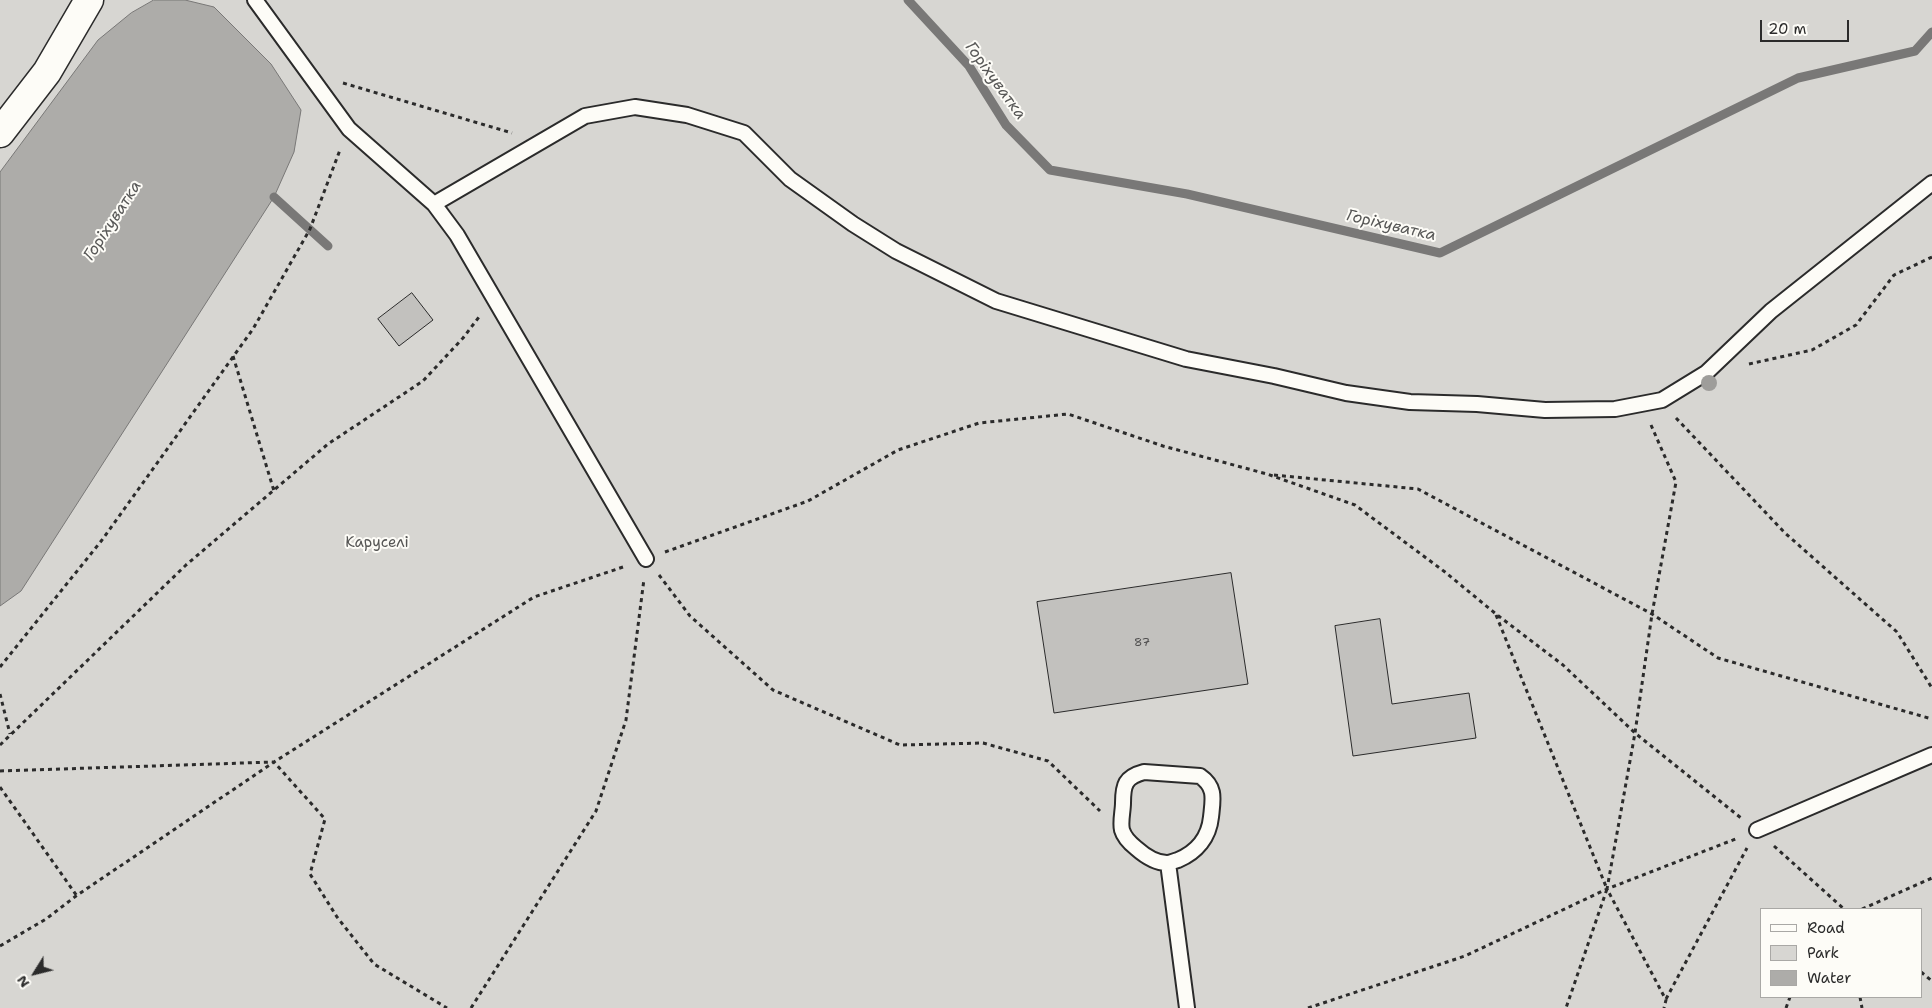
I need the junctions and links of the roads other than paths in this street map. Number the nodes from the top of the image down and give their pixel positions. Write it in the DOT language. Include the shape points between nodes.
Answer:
graph roads {
  1 [pos="89,0"];
  2 [pos="255,0"];
  3 [pos="0,133"];
  4 [pos="1932,182"];
  5 [pos="434,204"];
  6 [pos="646,559"];
  7 [pos="1932,755"];
  8 [pos="1757,830"];
  9 [pos="1168,863"];
  10 [pos="1186,1008"];
  1 -- 3 [label="street" via="47,72"];
  2 -- 5 [label="lane" via="349,129"];
  4 -- 5 [label="lane" via="1772,311 1706,373 1662,400 1615,409 1545,410 1410,402 1346,393 1186,359 996,301 896,251 853,224 790,179 744,133 688,115 635,107 585,116"];
  5 -- 6 [label="lane" via="457,235"];
  7 -- 8 [label="lane"];
  9 -- 9 [label="lane" via="1148,858 1130,843 1122,831 1123,788 1136,774 1200,776 1212,788 1210,829 1201,844 1186,857"];
  9 -- 10 [label="lane"];
}
